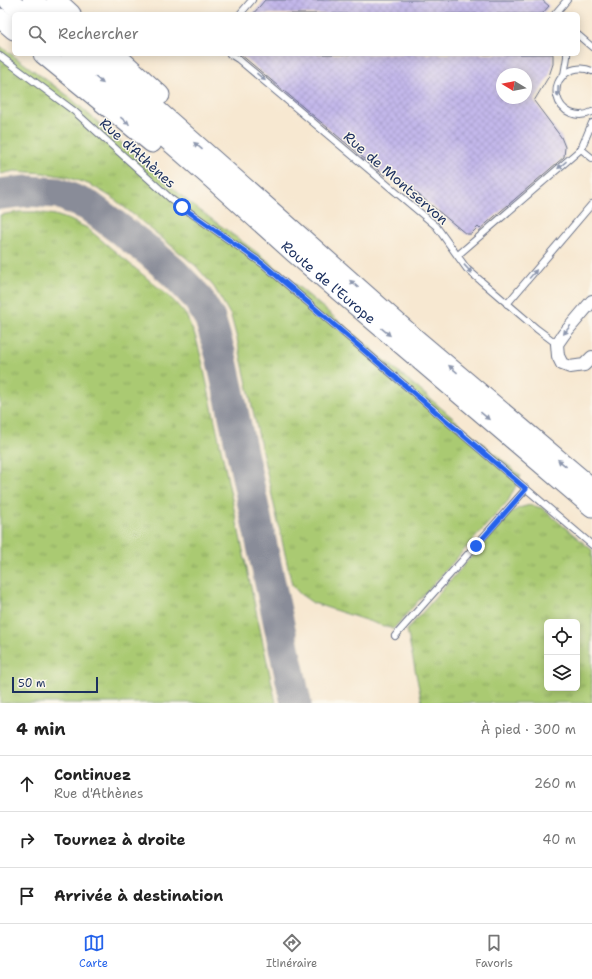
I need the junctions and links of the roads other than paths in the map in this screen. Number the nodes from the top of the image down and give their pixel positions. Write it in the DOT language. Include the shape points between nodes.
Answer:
graph roads {
  1 [pos="8,0"];
  2 [pos="32,0"];
  3 [pos="56,0"];
  4 [pos="65,0"];
  5 [pos="252,0"];
  6 [pos="567,0"];
  7 [pos="22,12"];
  8 [pos="46,12"];
  9 [pos="69,12"];
  10 [pos="75,12"];
  11 [pos="242,12"];
  12 [pos="557,12"];
  13 [pos="0,18"];
  14 [pos="0,24"];
  15 [pos="12,28"];
  16 [pos="12,33"];
  17 [pos="580,37"];
  18 [pos="592,47"];
  19 [pos="0,56"];
  20 [pos="45,56"];
  21 [pos="72,56"];
  22 [pos="96,56"];
  23 [pos="117,56"];
  24 [pos="234,56"];
  25 [pos="568,56"];
  26 [pos="592,71"];
  27 [pos="564,75"];
  28 [pos="592,112"];
  29 [pos="592,123"];
  30 [pos="581,149"];
  31 [pos="592,158"];
  32 [pos="592,204"];
  33 [pos="297,244"];
  34 [pos="458,256"];
  35 [pos="592,301"];
  36 [pos="508,304"];
  37 [pos="557,344"];
  38 [pos="592,358"];
  39 [pos="592,488"];
  40 [pos="526,489"];
  41 [pos="592,507"];
  42 [pos="592,545"];
  43 [pos="395,636"];
  1 -- 7 [label="main road"];
  2 -- 8 [label="main road"];
  3 -- 9 [label="main road"];
  4 -- 10 [label="main road"];
  5 -- 11 [label="lane"];
  6 -- 12 [label="lane"];
  13 -- 15 [label="main road"];
  14 -- 16 [label="main road"];
  17 -- 18 [label="lane"];
  19 -- 40 [label="lane, Rue d'Athènes" via="74,111 171,199 263,264"];
  20 -- 33 [label="main road, one-way" via="280,249"];
  21 -- 33 [label="main road, Route de l'Europe, one-way" via="211,178"];
  33 -- 22 [label="main road, Route de l'Europe, one-way"];
  23 -- 33 [label="main road" via="301,221"];
  24 -- 34 [label="lane, Rue de Montservon, one-way" via="436,226"];
  25 -- 27 [label="lane"];
  26 -- 27 [label="lane" via="578,68"];
  27 -- 28 [label="lane, one-way" via="557,88 560,104 571,114 579,116"];
  29 -- 30 [label="lane"];
  30 -- 31 [label="lane"];
  30 -- 34 [label="lane, one-way"];
  36 -- 32 [label="lane, one-way"];
  39 -- 33 [label="main road, Route de l'Europe, one-way" via="415,338"];
  33 -- 41 [label="main road, Route de l'Europe, one-way"];
  34 -- 36 [label="lane, Rue de Montservon, one-way" via="467,269"];
  35 -- 37 [label="street, one-way"];
  36 -- 37 [label="lane, Rue de Montservon"];
  37 -- 38 [label="street" via="562,364 570,367 584,365"];
  40 -- 42 [label="lane, Rue d'Athènes"];
  40 -- 43 [label="lane"];
}
